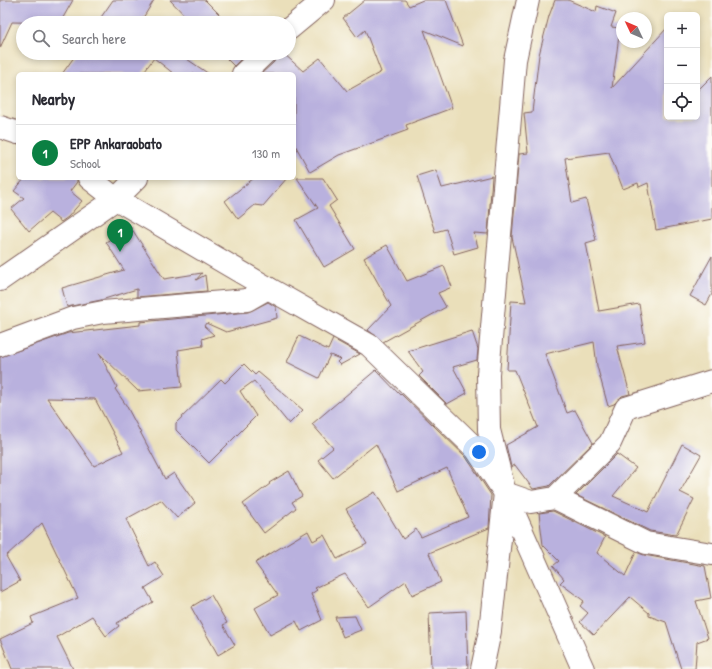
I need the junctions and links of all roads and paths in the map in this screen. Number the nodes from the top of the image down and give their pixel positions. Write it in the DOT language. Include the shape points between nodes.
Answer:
graph roads {
  1 [pos="324,0"];
  2 [pos="528,0"];
  3 [pos="296,23"];
  4 [pos="258,60"];
  5 [pos="245,72"];
  6 [pos="0,126"];
  7 [pos="16,132"];
  8 [pos="92,180"];
  9 [pos="136,180"];
  10 [pos="116,199"];
  11 [pos="0,280"];
  12 [pos="268,288"];
  13 [pos="0,345"];
  14 [pos="712,381"];
  15 [pos="506,493"];
  16 [pos="556,498"];
  17 [pos="712,554"];
  18 [pos="482,669"];
  19 [pos="583,669"];
  1 -- 3 [label="street"];
  2 -- 15 [label="street" via="515,60 488,374 489,430"];
  4 -- 5 [label="street"];
  6 -- 7 [label="street"];
  8 -- 10 [label="street"];
  9 -- 10 [label="street"];
  10 -- 11 [label="street"];
  10 -- 12 [label="street"];
  12 -- 13 [label="street" via="248,300 103,312 72,318"];
  12 -- 15 [label="street" via="369,345 476,449"];
  14 -- 16 [label="street" via="626,408 610,443"];
  15 -- 16 [label="street" via="531,502"];
  15 -- 18 [label="street" via="490,630"];
  15 -- 19 [label="street"];
  16 -- 17 [label="street" via="646,543"];
}
